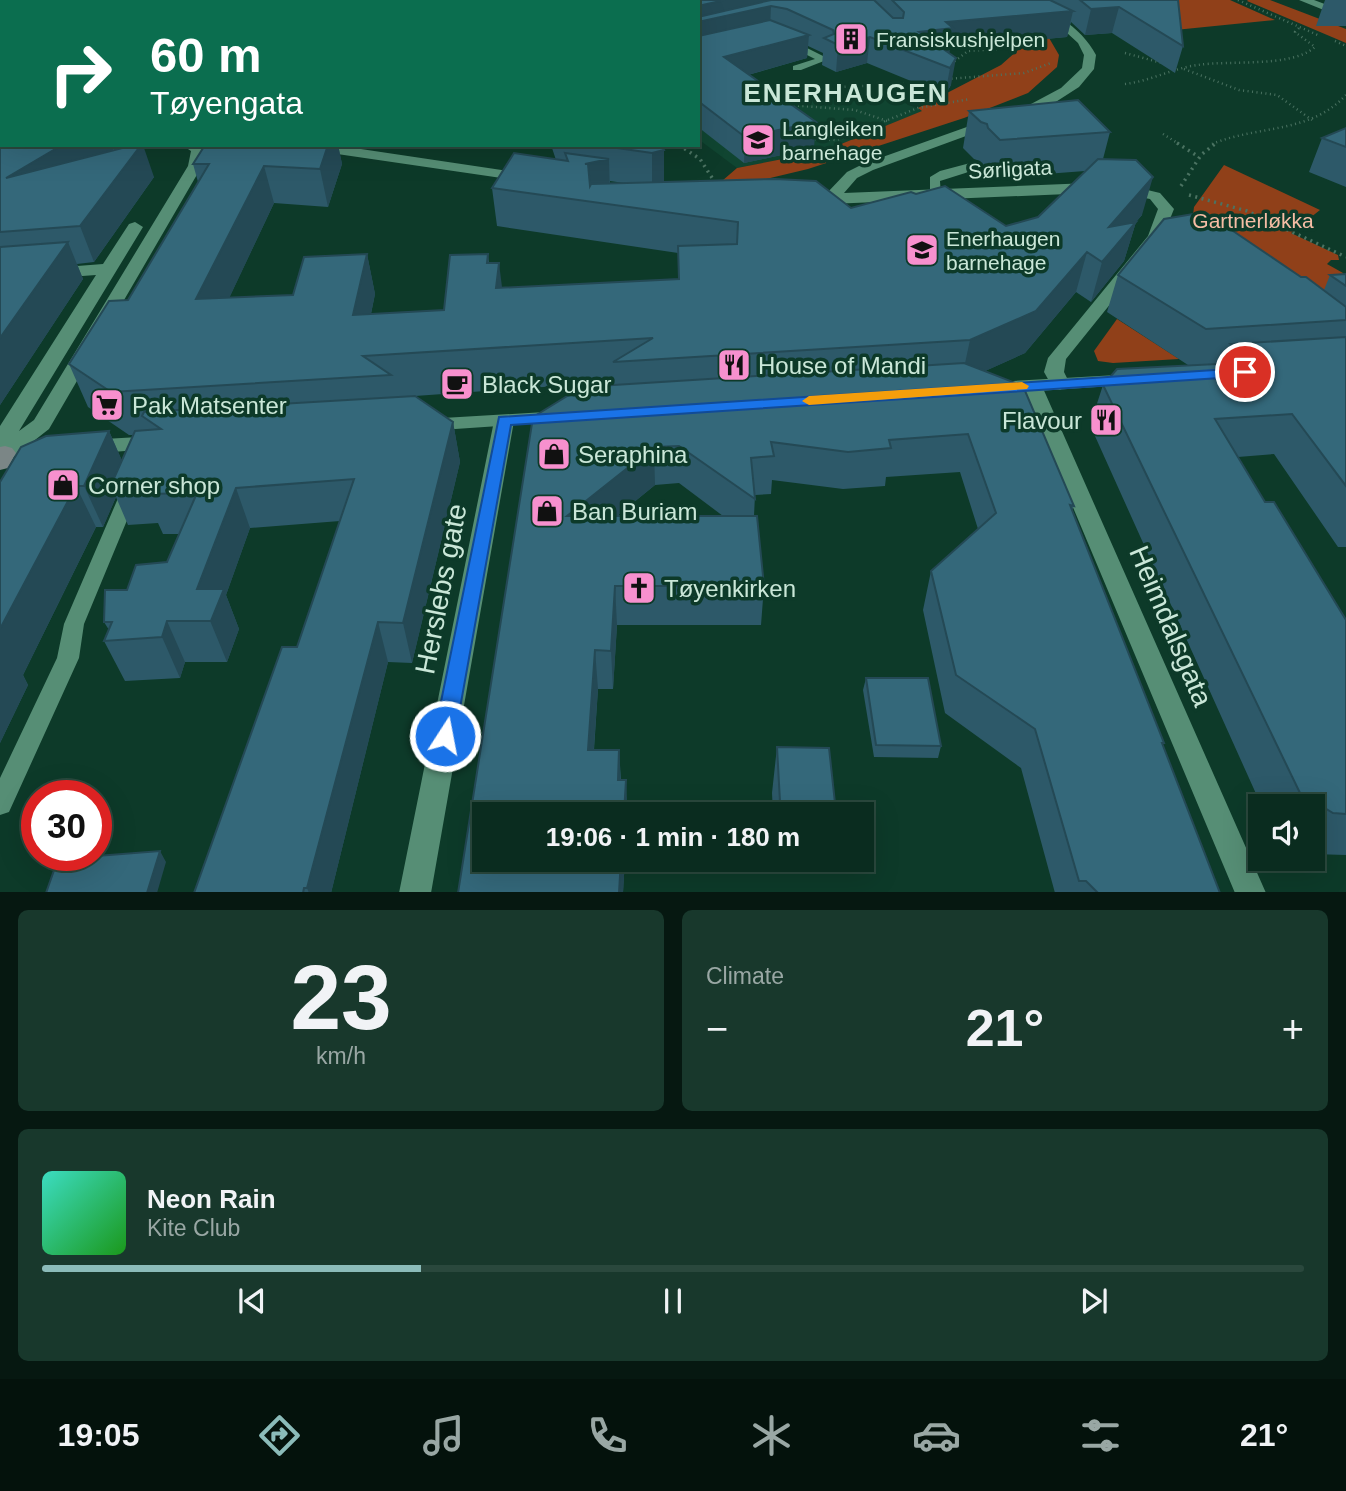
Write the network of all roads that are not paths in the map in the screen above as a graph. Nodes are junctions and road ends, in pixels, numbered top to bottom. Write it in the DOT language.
graph roads {
  1 [pos="1006,0"];
  2 [pos="1304,0"];
  3 [pos="1346,16"];
  4 [pos="775,37"];
  5 [pos="797,68"];
  6 [pos="123,147"];
  7 [pos="194,147"];
  8 [pos="317,147"];
  9 [pos="68,153"];
  10 [pos="974,166"];
  11 [pos="541,180"];
  12 [pos="935,196"];
  13 [pos="830,198"];
  14 [pos="803,199"];
  15 [pos="135,227"];
  16 [pos="107,269"];
  17 [pos="0,277"];
  18 [pos="1159,378"];
  19 [pos="1060,384"];
  20 [pos="1032,386"];
  21 [pos="971,390"];
  22 [pos="586,415"];
  23 [pos="504,421"];
  24 [pos="401,427"];
  25 [pos="180,441"];
  26 [pos="151,443"];
  27 [pos="69,448"];
  28 [pos="44,450"];
  29 [pos="2,456"];
  30 [pos="0,804"];
  31 [pos="415,892"];
  32 [pos="1251,892"];
  1 -- 13 [label="street"];
  2 -- 3 [label="street"];
  4 -- 5 [label="lane"];
  6 -- 9 [label="street"];
  7 -- 29 [label="street"];
  8 -- 11 [label="street"];
  10 -- 12 [label="lane"];
  12 -- 13 [label="street, Sørligata"];
  12 -- 19 [label="street, Sørligata"];
  13 -- 14 [label="street, Sørligata"];
  15 -- 16 [label="street"];
  16 -- 17 [label="street"];
  16 -- 29 [label="street"];
  18 -- 19 [label="street"];
  19 -- 20 [label="street"];
  20 -- 21 [label="street"];
  20 -- 32 [label="street, Heimdalsgata"];
  22 -- 23 [label="street"];
  23 -- 24 [label="street"];
  23 -- 31 [label="street, Herslebs gate"];
  25 -- 26 [label="street"];
  26 -- 27 [label="street"];
  26 -- 30 [label="lane"];
  28 -- 29 [label="street"];
}
